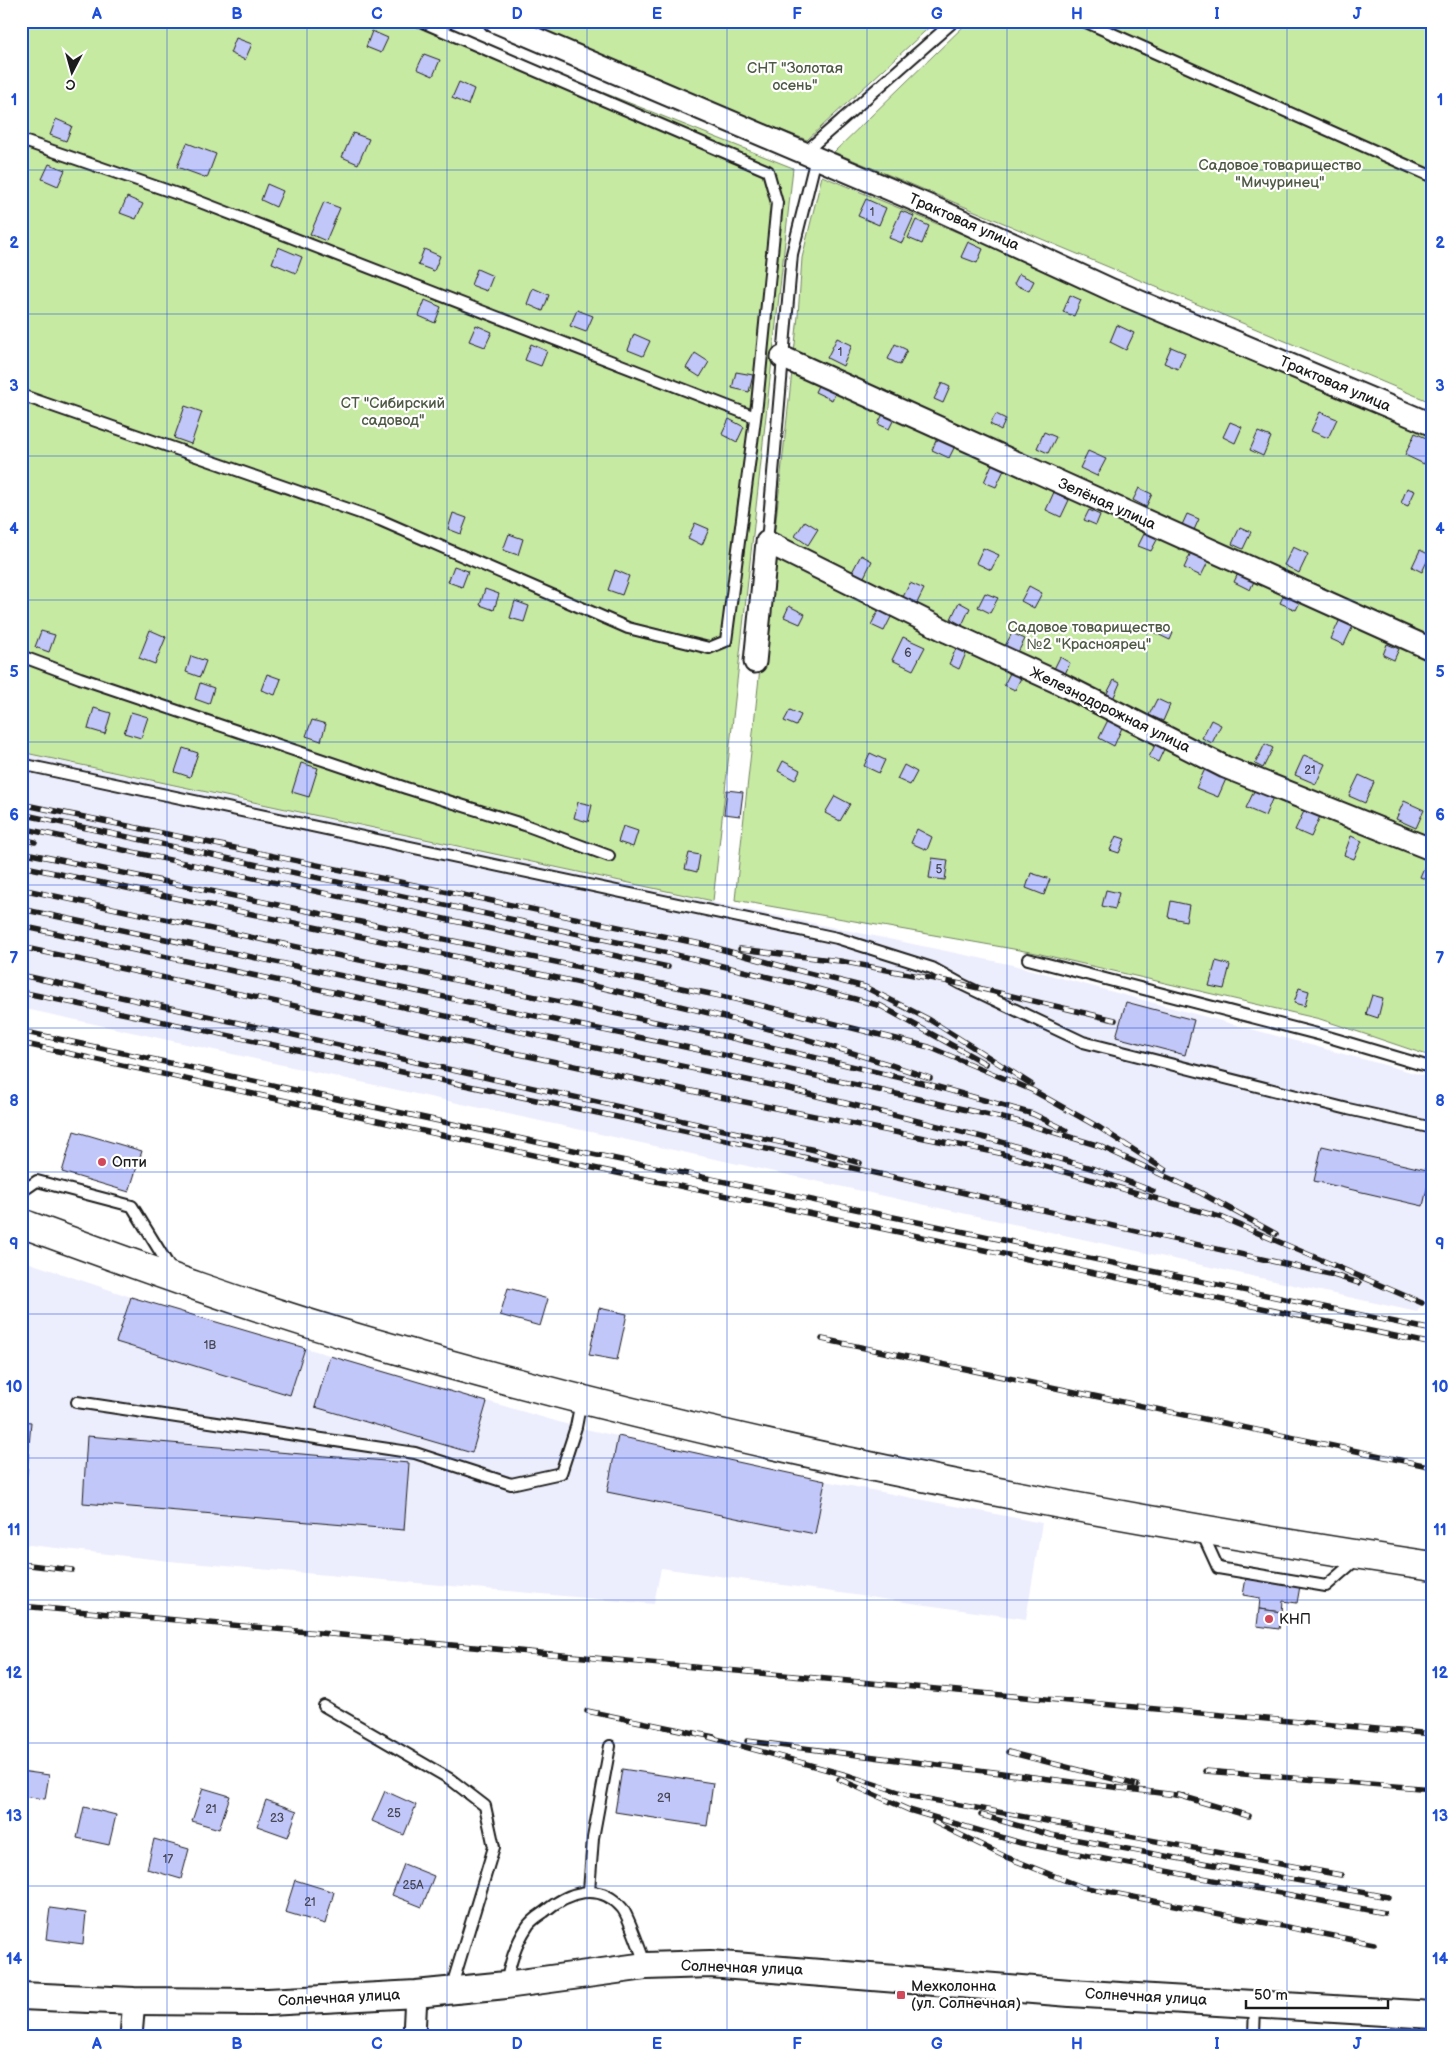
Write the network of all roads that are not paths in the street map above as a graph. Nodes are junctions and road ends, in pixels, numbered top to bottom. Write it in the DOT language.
graph roads {
  1 [pos="420,21"];
  2 [pos="494,21"];
  3 [pos="954,21"];
  4 [pos="1084,21"];
  5 [pos="21,140"];
  6 [pos="810,155"];
  7 [pos="1433,177"];
  8 [pos="782,357"];
  9 [pos="21,395"];
  10 [pos="755,417"];
  11 [pos="1433,424"];
  12 [pos="767,542"];
  13 [pos="1433,650"];
  14 [pos="21,656"];
  15 [pos="755,662"];
  16 [pos="21,764"];
  17 [pos="1433,850"];
  18 [pos="609,856"];
  19 [pos="1028,959"];
  20 [pos="1433,1068"];
  21 [pos="1433,1128"];
  22 [pos="21,1192"];
  23 [pos="21,1223"];
  24 [pos="177,1280"];
  25 [pos="582,1400"];
  26 [pos="77,1402"];
  27 [pos="1200,1530"];
  28 [pos="1361,1556"];
  29 [pos="1433,1566"];
  30 [pos="324,1706"];
  31 [pos="610,1746"];
  32 [pos="589,1891"];
  33 [pos="646,1966"];
  34 [pos="506,1985"];
  35 [pos="451,1990"];
  36 [pos="416,1994"];
  37 [pos="21,1996"];
  38 [pos="134,2001"];
  39 [pos="1255,2003"];
  40 [pos="1433,2015"];
  41 [pos="131,2036"];
  42 [pos="414,2036"];
  43 [pos="1254,2036"];
  1 -- 10 [label="lane"];
  2 -- 6 [label="street, Трактовая улица"];
  3 -- 6 [label="lane"];
  4 -- 7 [label="lane"];
  5 -- 10 [label="lane"];
  6 -- 8 [label="lane"];
  6 -- 11 [label="street, Трактовая улица"];
  8 -- 12 [label="lane"];
  8 -- 13 [label="street, Зелёная улица"];
  9 -- 10 [label="lane"];
  12 -- 15 [label="street"];
  12 -- 17 [label="street, Железнодорожная улица"];
  14 -- 18 [label="lane"];
  16 -- 21 [label="lane"];
  19 -- 20 [label="lane"];
  22 -- 24 [label="lane"];
  23 -- 24 [label="highway"];
  24 -- 25 [label="highway"];
  25 -- 26 [label="lane"];
  25 -- 27 [label="highway"];
  27 -- 28 [label="highway"];
  27 -- 28 [label="lane"];
  28 -- 29 [label="highway"];
  30 -- 35 [label="lane"];
  31 -- 32 [label="lane"];
  32 -- 33 [label="lane"];
  32 -- 34 [label="lane"];
  33 -- 34 [label="street, Солнечная улица"];
  33 -- 39 [label="street, Солнечная улица"];
  34 -- 35 [label="street, Солнечная улица"];
  35 -- 36 [label="street, Солнечная улица"];
  36 -- 38 [label="street, Солнечная улица"];
  36 -- 42 [label="street"];
  37 -- 38 [label="street, Солнечная улица"];
  38 -- 41 [label="street"];
  39 -- 40 [label="street, Солнечная улица"];
  39 -- 43 [label="lane"];
}
